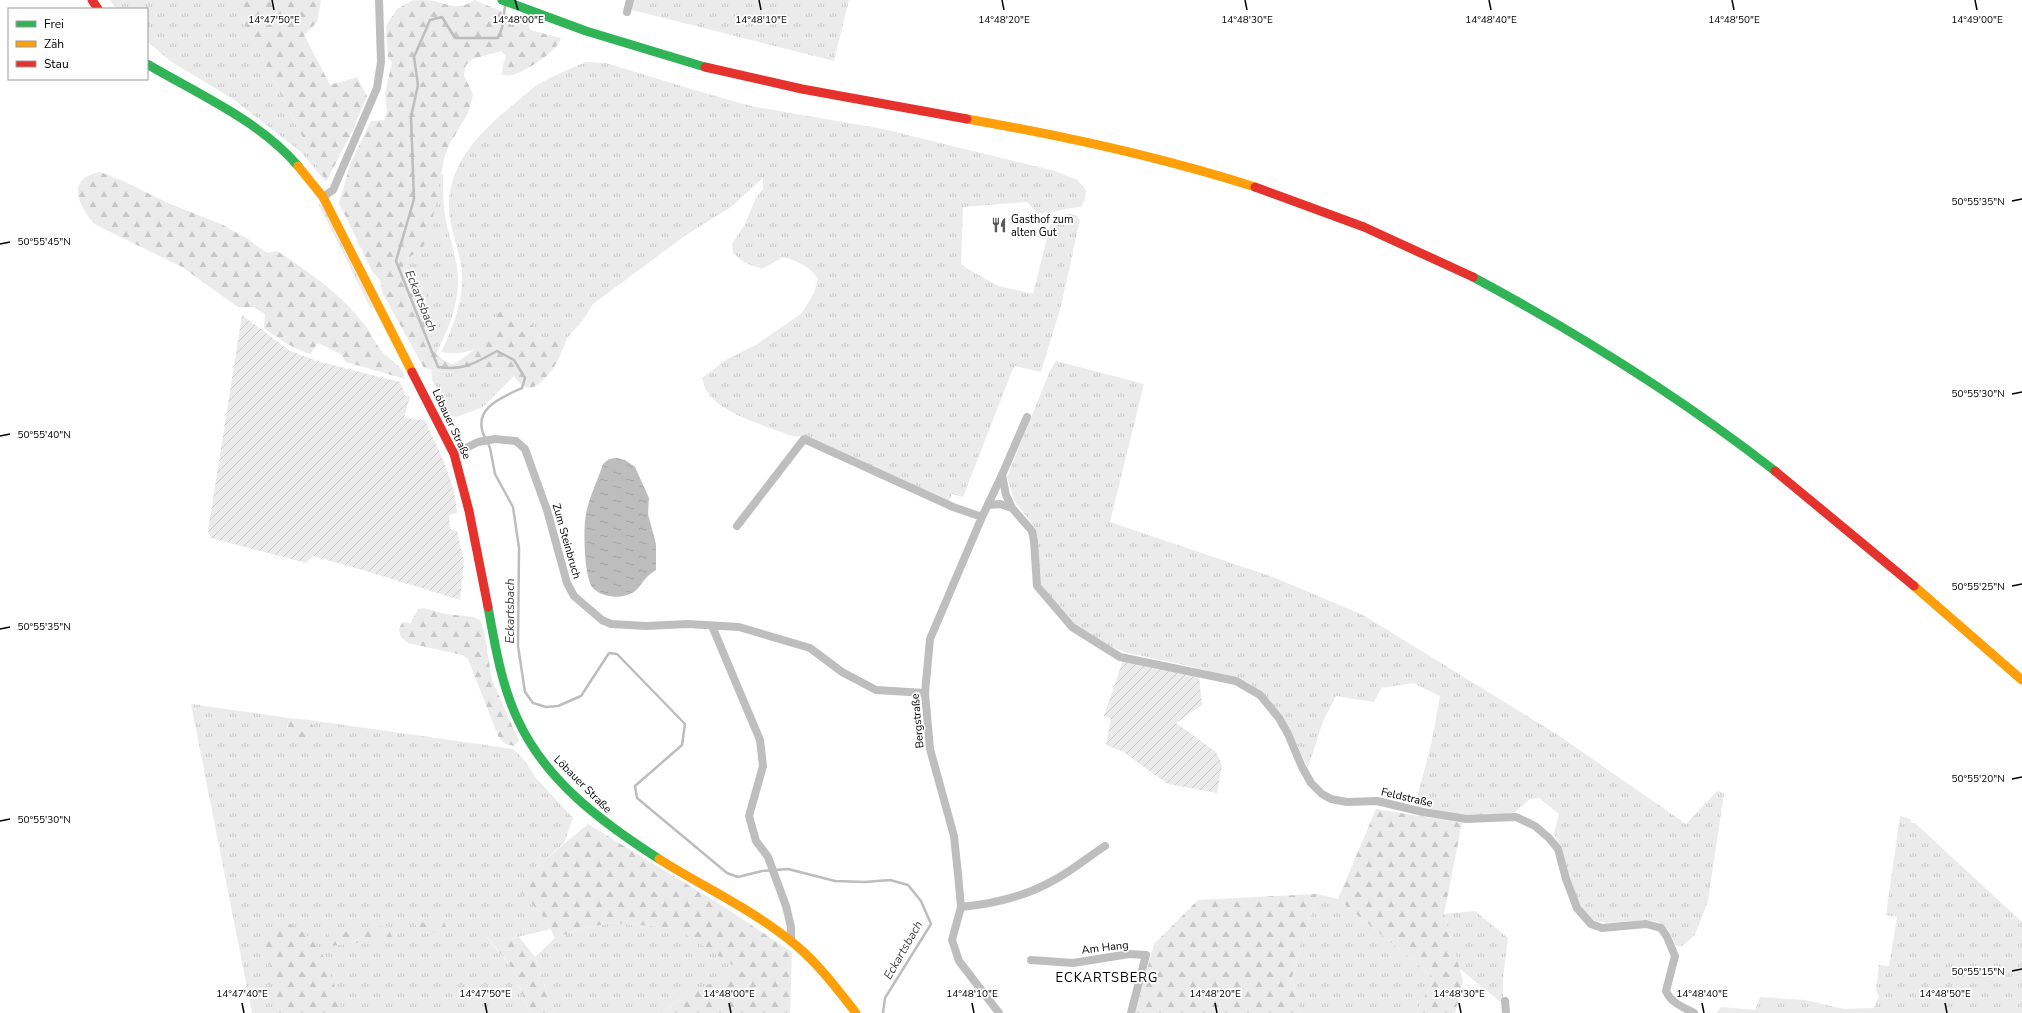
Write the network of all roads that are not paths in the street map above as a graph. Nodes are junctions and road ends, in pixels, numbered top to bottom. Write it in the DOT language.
graph roads {
  1 [pos="379,0"];
  2 [pos="502,0"];
  3 [pos="630,0"];
  4 [pos="627,12"];
  5 [pos="148,65"];
  6 [pos="325,200"];
  7 [pos="1027,417"];
  8 [pos="454,454"];
  9 [pos="1002,475"];
  10 [pos="988,505"];
  11 [pos="1012,508"];
  12 [pos="982,517"];
  13 [pos="737,526"];
  14 [pos="712,626"];
  15 [pos="2022,680"];
  16 [pos="925,693"];
  17 [pos="1105,846"];
  18 [pos="961,907"];
  19 [pos="791,940"];
  20 [pos="1031,960"];
  21 [pos="1505,1001"];
  22 [pos="856,1013"];
  23 [pos="999,1013"];
  24 [pos="1131,1013"];
  25 [pos="1506,1013"];
  26 [pos="1694,1013"];
  1 -- 6 [label="street"];
  2 -- 15 [label="main road"];
  3 -- 4 [label="street"];
  5 -- 6 [label="main road, Löbauer Straße"];
  6 -- 8 [label="main road, Löbauer Straße"];
  7 -- 9 [label="street, Bergstraße"];
  8 -- 14 [label="street, Zum Steinbruch"];
  8 -- 19 [label="main road, Löbauer Straße"];
  9 -- 10 [label="street, Bergstraße"];
  9 -- 11 [label="street, Feldstraße"];
  10 -- 11 [label="street"];
  10 -- 12 [label="street, Bergstraße"];
  11 -- 26 [label="street, Feldstraße"];
  12 -- 13 [label="street"];
  12 -- 16 [label="street, Bergstraße"];
  14 -- 16 [label="street, Zum Steinbruch"];
  14 -- 19 [label="street"];
  16 -- 18 [label="street, Bergstraße"];
  17 -- 18 [label="street"];
  18 -- 23 [label="street, Bergstraße"];
  19 -- 22 [label="main road, Löbauer Straße"];
  20 -- 24 [label="street, Am Hang"];
  21 -- 25 [label="street"];
}
